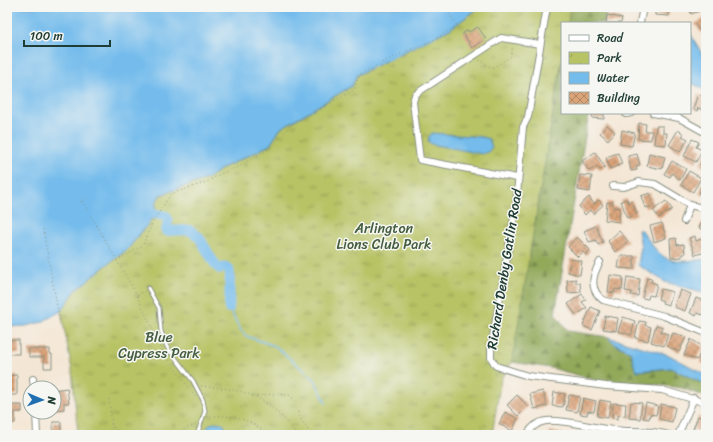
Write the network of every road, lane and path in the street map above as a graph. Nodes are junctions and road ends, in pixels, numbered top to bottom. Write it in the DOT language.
graph roads {
  1 [pos="445,7"];
  2 [pos="547,7"];
  3 [pos="643,7"];
  4 [pos="640,22"];
  5 [pos="540,44"];
  6 [pos="658,114"];
  7 [pos="706,133"];
  8 [pos="518,178"];
  9 [pos="613,186"];
  10 [pos="88,198"];
  11 [pos="82,201"];
  12 [pos="77,204"];
  13 [pos="690,206"];
  14 [pos="706,209"];
  15 [pos="684,221"];
  16 [pos="43,229"];
  17 [pos="117,261"];
  18 [pos="600,262"];
  19 [pos="148,288"];
  20 [pos="136,295"];
  21 [pos="60,322"];
  22 [pos="706,333"];
  23 [pos="195,386"];
  24 [pos="189,387"];
  25 [pos="257,396"];
  26 [pos="694,398"];
  27 [pos="109,399"];
  28 [pos="199,402"];
  29 [pos="706,403"];
  30 [pos="36,420"];
  31 [pos="201,421"];
  32 [pos="111,423"];
  33 [pos="37,435"];
  34 [pos="113,435"];
  35 [pos="120,435"];
  36 [pos="173,435"];
  37 [pos="197,435"];
  38 [pos="268,435"];
  39 [pos="298,435"];
  40 [pos="311,435"];
  41 [pos="527,435"];
  42 [pos="669,435"];
  43 [pos="678,435"];
  1 -- 17 [label="path"];
  2 -- 5 [label="street, Richard Denby Gatlin Road"];
  3 -- 4 [label="street"];
  5 -- 8 [label="street, Richard Denby Gatlin Road"];
  5 -- 8 [label="street"];
  6 -- 7 [label="street"];
  8 -- 26 [label="street, Richard Denby Gatlin Road"];
  9 -- 13 [label="street"];
  10 -- 11 [label="path"];
  11 -- 12 [label="path"];
  11 -- 17 [label="path"];
  13 -- 14 [label="street"];
  13 -- 15 [label="street"];
  16 -- 21 [label="path"];
  17 -- 20 [label="path"];
  18 -- 22 [label="street"];
  19 -- 20 [label="path"];
  19 -- 23 [label="lane"];
  20 -- 24 [label="path"];
  23 -- 24 [label="path"];
  23 -- 25 [label="path"];
  23 -- 31 [label="lane"];
  24 -- 28 [label="path"];
  25 -- 39 [label="path"];
  25 -- 40 [label="path"];
  26 -- 29 [label="street, Richard Denby Gatlin Road"];
  26 -- 43 [label="street"];
  27 -- 32 [label="path"];
  30 -- 33 [label="street"];
  31 -- 36 [label="path"];
  31 -- 37 [label="lane"];
  31 -- 38 [label="path"];
  32 -- 34 [label="path"];
  32 -- 35 [label="path"];
  41 -- 42 [label="street"];
}
